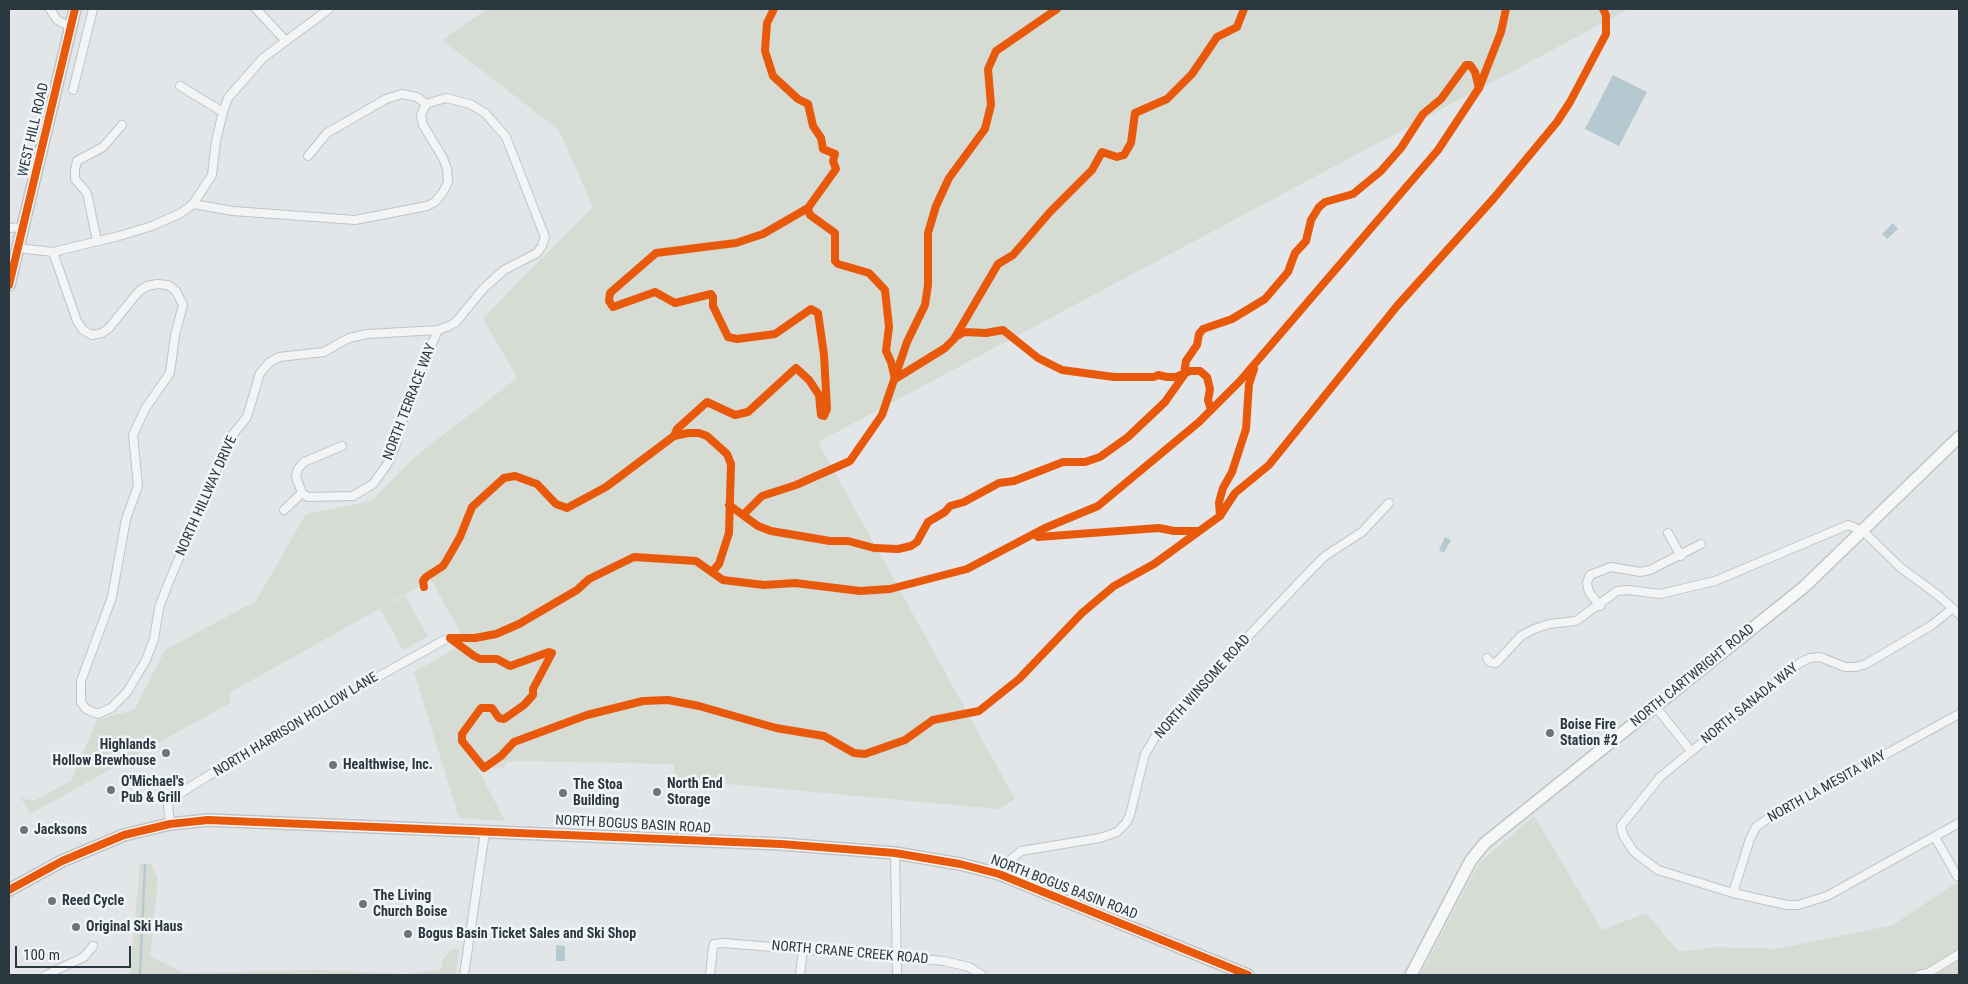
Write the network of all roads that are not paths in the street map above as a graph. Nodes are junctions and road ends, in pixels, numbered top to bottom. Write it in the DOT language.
graph roads {
  1 [pos="50,9"];
  2 [pos="76,9"];
  3 [pos="93,9"];
  4 [pos="256,9"];
  5 [pos="329,9"];
  6 [pos="71,27"];
  7 [pos="286,41"];
  8 [pos="180,86"];
  9 [pos="74,90"];
  10 [pos="426,104"];
  11 [pos="223,112"];
  12 [pos="122,125"];
  13 [pos="308,156"];
  14 [pos="193,204"];
  15 [pos="23,227"];
  16 [pos="9,228"];
  17 [pos="96,241"];
  18 [pos="18,248"];
  19 [pos="53,252"];
  20 [pos="9,285"];
  21 [pos="438,330"];
  22 [pos="1959,437"];
  23 [pos="342,446"];
  24 [pos="302,493"];
  25 [pos="1388,503"];
  26 [pos="284,510"];
  27 [pos="1863,531"];
  28 [pos="1668,533"];
  29 [pos="1700,544"];
  30 [pos="1680,556"];
  31 [pos="1600,606"];
  32 [pos="1953,608"];
  33 [pos="1959,614"];
  34 [pos="444,640"];
  35 [pos="1487,658"];
  36 [pos="1655,706"];
  37 [pos="1959,714"];
  38 [pos="1691,751"];
  39 [pos="1959,823"];
  40 [pos="170,824"];
  41 [pos="486,832"];
  42 [pos="1935,837"];
  43 [pos="895,853"];
  44 [pos="999,874"];
  45 [pos="1957,876"];
  46 [pos="9,890"];
  47 [pos="1733,893"];
  48 [pos="93,946"];
  49 [pos="803,949"];
  50 [pos="1959,954"];
  51 [pos="896,956"];
  52 [pos="46,975"];
  53 [pos="464,975"];
  54 [pos="710,975"];
  55 [pos="800,975"];
  56 [pos="897,975"];
  57 [pos="982,975"];
  58 [pos="1248,975"];
  59 [pos="1411,975"];
  60 [pos="1919,975"];
  1 -- 6 [label="street"];
  2 -- 6 [label="street, WEST HILL ROAD"];
  3 -- 9 [label="street"];
  4 -- 7 [label="street"];
  5 -- 7 [label="street"];
  6 -- 15 [label="street, WEST HILL ROAD"];
  7 -- 11 [label="street"];
  8 -- 11 [label="street"];
  10 -- 13 [label="street"];
  10 -- 14 [label="street"];
  10 -- 21 [label="street, NORTH HILLWAY DRIVE"];
  11 -- 14 [label="street"];
  12 -- 17 [label="street"];
  14 -- 17 [label="street"];
  15 -- 16 [label="street"];
  15 -- 18 [label="street, WEST HILL ROAD"];
  17 -- 19 [label="street"];
  18 -- 19 [label="street"];
  18 -- 20 [label="street, WEST HILL ROAD"];
  19 -- 21 [label="street, NORTH HILLWAY DRIVE"];
  21 -- 24 [label="street, NORTH TERRACE WAY"];
  22 -- 27 [label="street, NORTH CARTWRIGHT ROAD"];
  23 -- 24 [label="street"];
  24 -- 26 [label="street"];
  25 -- 44 [label="street, NORTH WINSOME ROAD"];
  27 -- 31 [label="street"];
  27 -- 32 [label="street"];
  27 -- 36 [label="street, NORTH CARTWRIGHT ROAD"];
  28 -- 30 [label="street"];
  29 -- 30 [label="street"];
  30 -- 31 [label="street"];
  31 -- 35 [label="street"];
  32 -- 33 [label="street"];
  32 -- 38 [label="street, NORTH SANADA WAY"];
  34 -- 40 [label="street, NORTH HARRISON HOLLOW LANE"];
  36 -- 38 [label="street"];
  36 -- 59 [label="street, NORTH CARTWRIGHT ROAD"];
  37 -- 47 [label="street, NORTH LA MESITA WAY"];
  38 -- 47 [label="street, NORTH SANADA WAY"];
  39 -- 42 [label="street"];
  40 -- 41 [label="street, NORTH BOGUS BASIN ROAD"];
  40 -- 46 [label="street, NORTH BOGUS BASIN ROAD"];
  41 -- 43 [label="street, NORTH BOGUS BASIN ROAD"];
  41 -- 53 [label="street"];
  42 -- 45 [label="street"];
  42 -- 47 [label="street"];
  43 -- 44 [label="street, NORTH BOGUS BASIN ROAD"];
  43 -- 51 [label="street"];
  44 -- 58 [label="street, NORTH BOGUS BASIN ROAD"];
  48 -- 52 [label="street"];
  49 -- 51 [label="street, NORTH CRANE CREEK ROAD"];
  49 -- 54 [label="street, NORTH CRANE CREEK ROAD"];
  49 -- 55 [label="street"];
  50 -- 60 [label="street"];
  51 -- 56 [label="street"];
  51 -- 57 [label="street, NORTH CRANE CREEK ROAD"];
}
